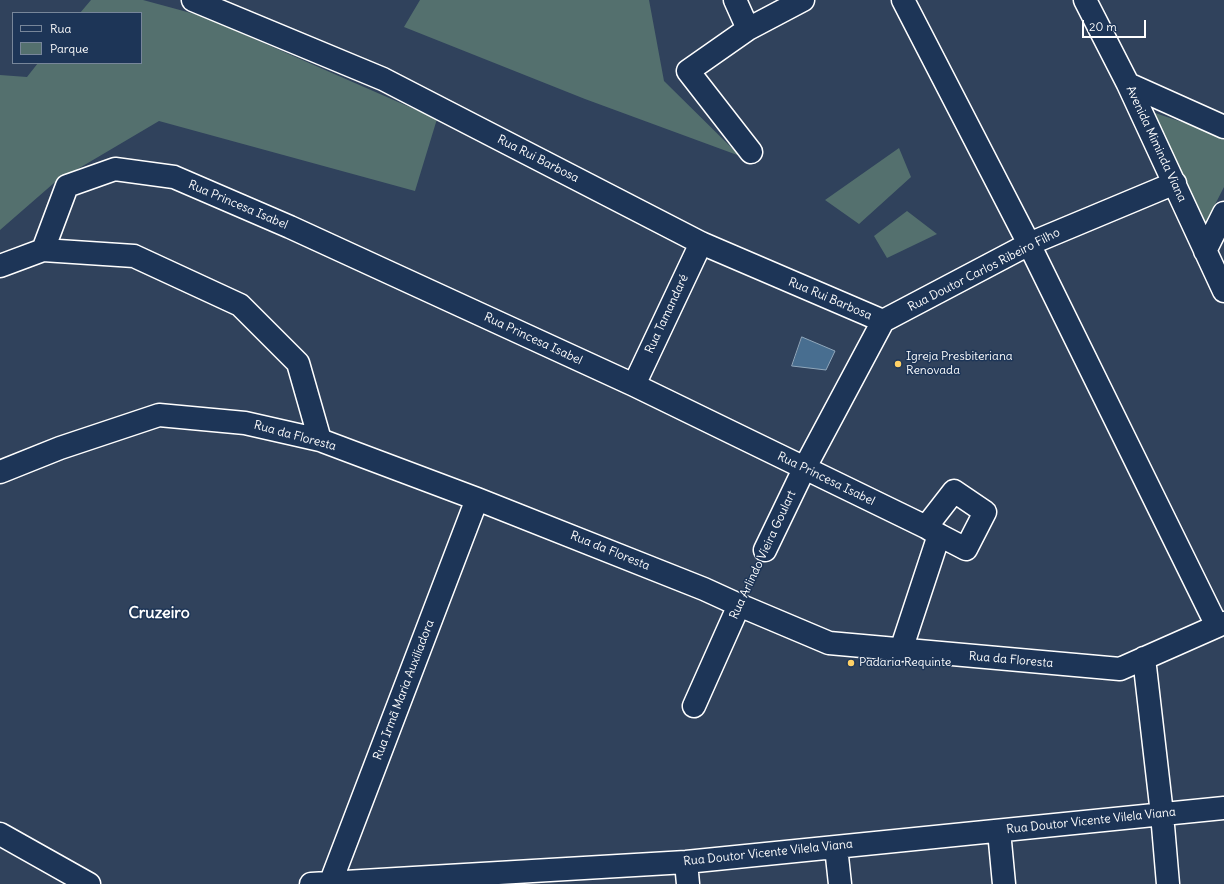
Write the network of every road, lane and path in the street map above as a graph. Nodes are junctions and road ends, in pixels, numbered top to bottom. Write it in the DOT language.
graph roads {
  1 [pos="193,0"];
  2 [pos="735,0"];
  3 [pos="802,0"];
  4 [pos="903,0"];
  5 [pos="1085,0"];
  6 [pos="748,29"];
  7 [pos="1128,84"];
  8 [pos="1224,127"];
  9 [pos="751,152"];
  10 [pos="1175,183"];
  11 [pos="1224,213"];
  12 [pos="701,243"];
  13 [pos="1029,244"];
  14 [pos="43,250"];
  15 [pos="1205,251"];
  16 [pos="0,266"];
  17 [pos="1224,291"];
  18 [pos="882,321"];
  19 [pos="634,385"];
  20 [pos="320,440"];
  21 [pos="804,469"];
  22 [pos="0,472"];
  23 [pos="478,499"];
  24 [pos="766,550"];
  25 [pos="739,605"];
  26 [pos="1221,624"];
  27 [pos="901,650"];
  28 [pos="1144,658"];
  29 [pos="694,706"];
  30 [pos="1224,808"];
  31 [pos="1162,814"];
  32 [pos="999,831"];
  33 [pos="0,834"];
  34 [pos="836,847"];
  35 [pos="686,862"];
  36 [pos="324,883"];
  37 [pos="88,884"];
  38 [pos="688,884"];
  39 [pos="840,884"];
  40 [pos="1004,884"];
  41 [pos="1168,884"];
  1 -- 12 [label="street, Rua Rui Barbosa"];
  2 -- 6 [label="street"];
  3 -- 6 [label="street"];
  4 -- 13 [label="street"];
  5 -- 7 [label="street, Avenida Miminda Viana"];
  6 -- 9 [label="street"];
  7 -- 8 [label="street"];
  7 -- 10 [label="street, Avenida Miminda Viana"];
  10 -- 13 [label="street, Rua Doutor Carlos Ribeiro Filho"];
  10 -- 15 [label="street, Avenida Miminda Viana"];
  11 -- 15 [label="street"];
  12 -- 18 [label="street, Rua Rui Barbosa"];
  12 -- 19 [label="street, Rua Tamandaré"];
  13 -- 18 [label="street, Rua Doutor Carlos Ribeiro Filho"];
  13 -- 26 [label="street"];
  14 -- 16 [label="street"];
  14 -- 19 [label="street, Rua Princesa Isabel"];
  14 -- 20 [label="street"];
  15 -- 17 [label="street, Avenida Miminda Viana"];
  18 -- 21 [label="street, Rua Arlindo Vieira Goulart"];
  19 -- 21 [label="street, Rua Princesa Isabel"];
  20 -- 22 [label="street, Rua da Floresta"];
  20 -- 23 [label="street, Rua da Floresta"];
  21 -- 24 [label="street, Rua Arlindo Vieira Goulart"];
  21 -- 27 [label="street, Rua Princesa Isabel"];
  23 -- 25 [label="street, Rua da Floresta"];
  23 -- 36 [label="street, Rua Irmã Maria Auxiliadora"];
  24 -- 25 [label="path, Rua Arlindo Vieira Goulart"];
  25 -- 27 [label="street, Rua da Floresta"];
  25 -- 29 [label="street, Rua Arlindo Vieira Goulart"];
  26 -- 28 [label="street, Rua da Floresta"];
  27 -- 28 [label="street, Rua da Floresta"];
  28 -- 31 [label="street"];
  30 -- 31 [label="street, Rua Doutor Vicente Vilela Viana"];
  31 -- 32 [label="street, Rua Doutor Vicente Vilela Viana"];
  31 -- 41 [label="street"];
  32 -- 34 [label="street, Rua Doutor Vicente Vilela Viana"];
  32 -- 40 [label="street"];
  33 -- 37 [label="street"];
  34 -- 35 [label="street, Rua Doutor Vicente Vilela Viana"];
  34 -- 39 [label="street"];
  35 -- 36 [label="street, Rua Doutor Vicente Vilela Viana"];
  35 -- 38 [label="street"];
}
